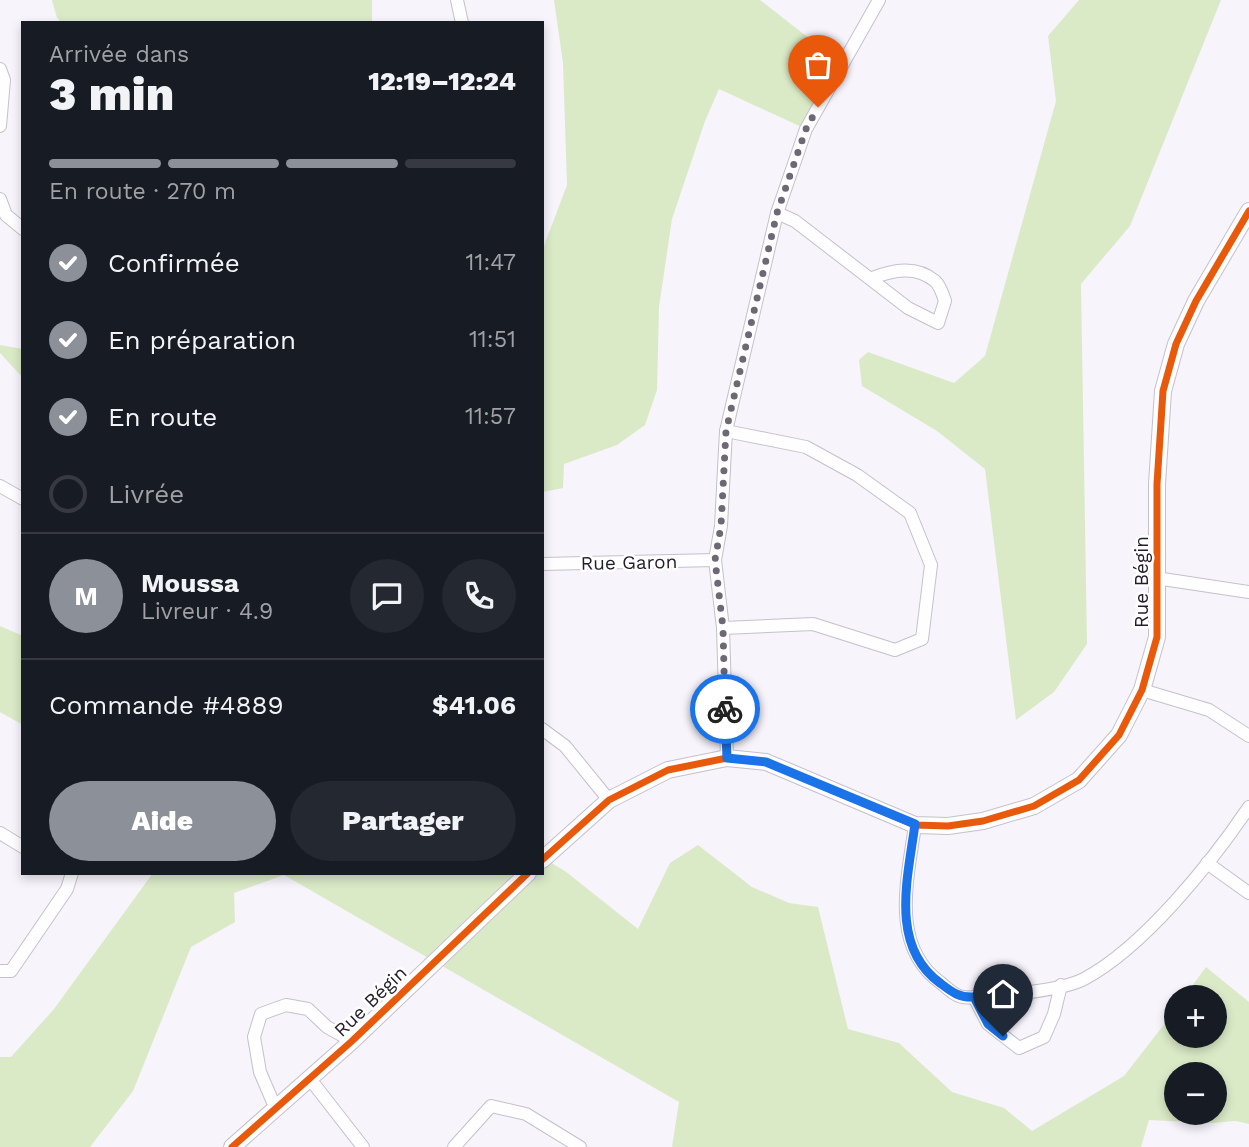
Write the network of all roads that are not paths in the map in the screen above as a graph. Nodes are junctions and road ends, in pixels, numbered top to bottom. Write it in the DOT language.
graph roads {
  1 [pos="457,0"];
  2 [pos="880,0"];
  3 [pos="462,21"];
  4 [pos="0,69"];
  5 [pos="0,126"];
  6 [pos="0,199"];
  7 [pos="1249,211"];
  8 [pos="777,213"];
  9 [pos="21,227"];
  10 [pos="872,278"];
  11 [pos="726,431"];
  12 [pos="0,486"];
  13 [pos="21,498"];
  14 [pos="715,560"];
  15 [pos="544,564"];
  16 [pos="1156,578"];
  17 [pos="1249,592"];
  18 [pos="723,628"];
  19 [pos="1142,690"];
  20 [pos="544,730"];
  21 [pos="1249,736"];
  22 [pos="727,758"];
  23 [pos="609,800"];
  24 [pos="1249,807"];
  25 [pos="915,824"];
  26 [pos="0,833"];
  27 [pos="21,846"];
  28 [pos="544,858"];
  29 [pos="1207,863"];
  30 [pos="69,875"];
  31 [pos="526,875"];
  32 [pos="1249,893"];
  33 [pos="0,971"];
  34 [pos="1061,985"];
  35 [pos="974,997"];
  36 [pos="352,1041"];
  37 [pos="310,1079"];
  38 [pos="275,1107"];
  39 [pos="232,1147"];
  40 [pos="363,1147"];
  41 [pos="454,1147"];
  42 [pos="580,1147"];
  1 -- 3 [label="street"];
  2 -- 8 [label="street"];
  4 -- 5 [label="street"];
  6 -- 9 [label="street"];
  7 -- 16 [label="street, Rue Bégin"];
  8 -- 10 [label="street"];
  8 -- 11 [label="street"];
  10 -- 10 [label="street"];
  11 -- 14 [label="street"];
  11 -- 18 [label="street"];
  12 -- 13 [label="street"];
  14 -- 15 [label="street, Rue Garon"];
  14 -- 18 [label="street"];
  16 -- 17 [label="street"];
  16 -- 19 [label="street, Rue Bégin"];
  18 -- 22 [label="street"];
  19 -- 21 [label="street"];
  19 -- 25 [label="street, Rue Bégin"];
  20 -- 23 [label="street"];
  22 -- 23 [label="street, Rue Bégin"];
  22 -- 25 [label="street, Rue Bégin"];
  23 -- 28 [label="street, Rue Bégin"];
  24 -- 29 [label="street"];
  25 -- 35 [label="street"];
  26 -- 27 [label="street"];
  29 -- 32 [label="street"];
  29 -- 34 [label="street"];
  30 -- 33 [label="street"];
  31 -- 36 [label="street, Rue Bégin"];
  34 -- 35 [label="street"];
  34 -- 35 [label="street"];
  36 -- 37 [label="street, Rue Bégin"];
  36 -- 38 [label="street"];
  37 -- 38 [label="street, Rue Bégin"];
  37 -- 40 [label="street"];
  38 -- 39 [label="street, Rue Bégin"];
  41 -- 42 [label="street"];
}
